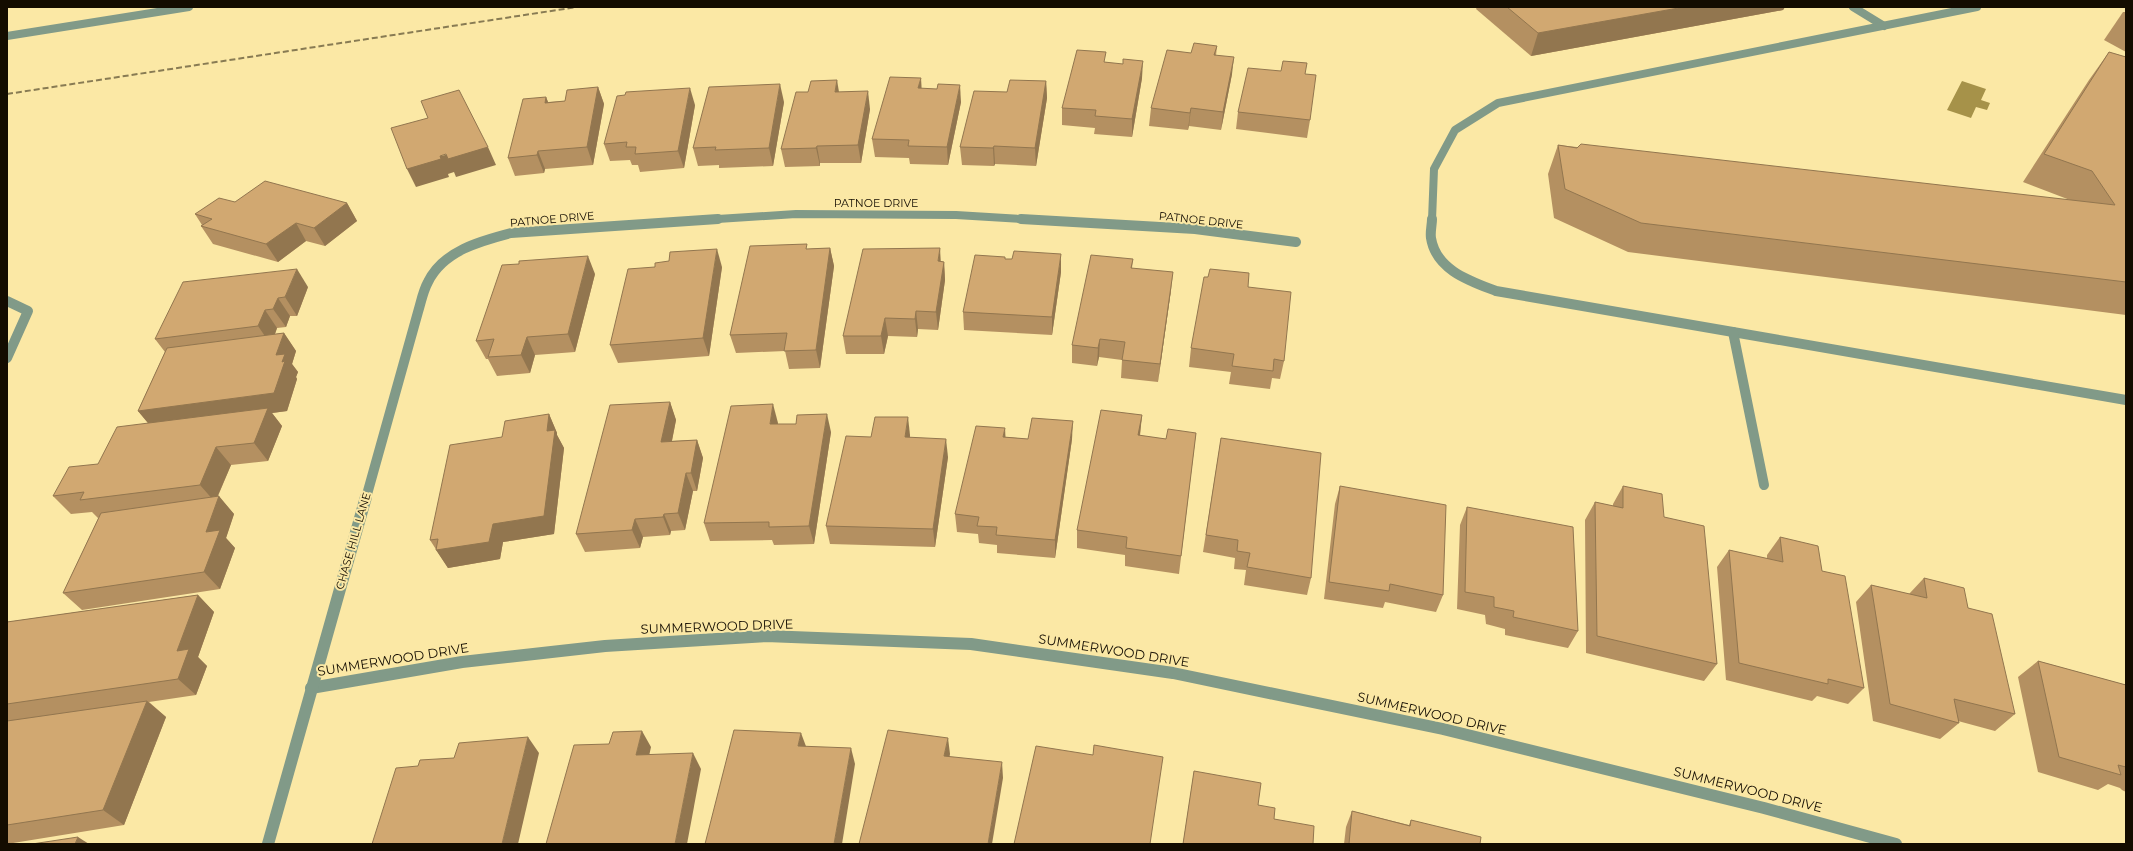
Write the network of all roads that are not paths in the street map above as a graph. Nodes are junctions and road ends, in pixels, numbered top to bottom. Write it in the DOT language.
graph roads {
  1 [pos="189,7"];
  2 [pos="1853,7"];
  3 [pos="1977,7"];
  4 [pos="1953,9"];
  5 [pos="1884,26"];
  6 [pos="7,36"];
  7 [pos="1296,242"];
  8 [pos="459,251"];
  9 [pos="7,301"];
  10 [pos="1733,332"];
  11 [pos="7,358"];
  12 [pos="2126,400"];
  13 [pos="1764,485"];
  14 [pos="311,688"];
  15 [pos="268,844"];
  16 [pos="1896,844"];
  1 -- 6 [label="street"];
  2 -- 5 [label="street"];
  3 -- 4 [label="street"];
  4 -- 5 [label="street"];
  5 -- 10 [label="street"];
  7 -- 8 [label="street, PATNOE DRIVE"];
  8 -- 14 [label="street, CHASE HILL LANE"];
  9 -- 11 [label="street"];
  10 -- 12 [label="street"];
  10 -- 13 [label="street"];
  14 -- 15 [label="street, CHASE HILL LANE"];
  14 -- 16 [label="street, SUMMERWOOD DRIVE"];
}
